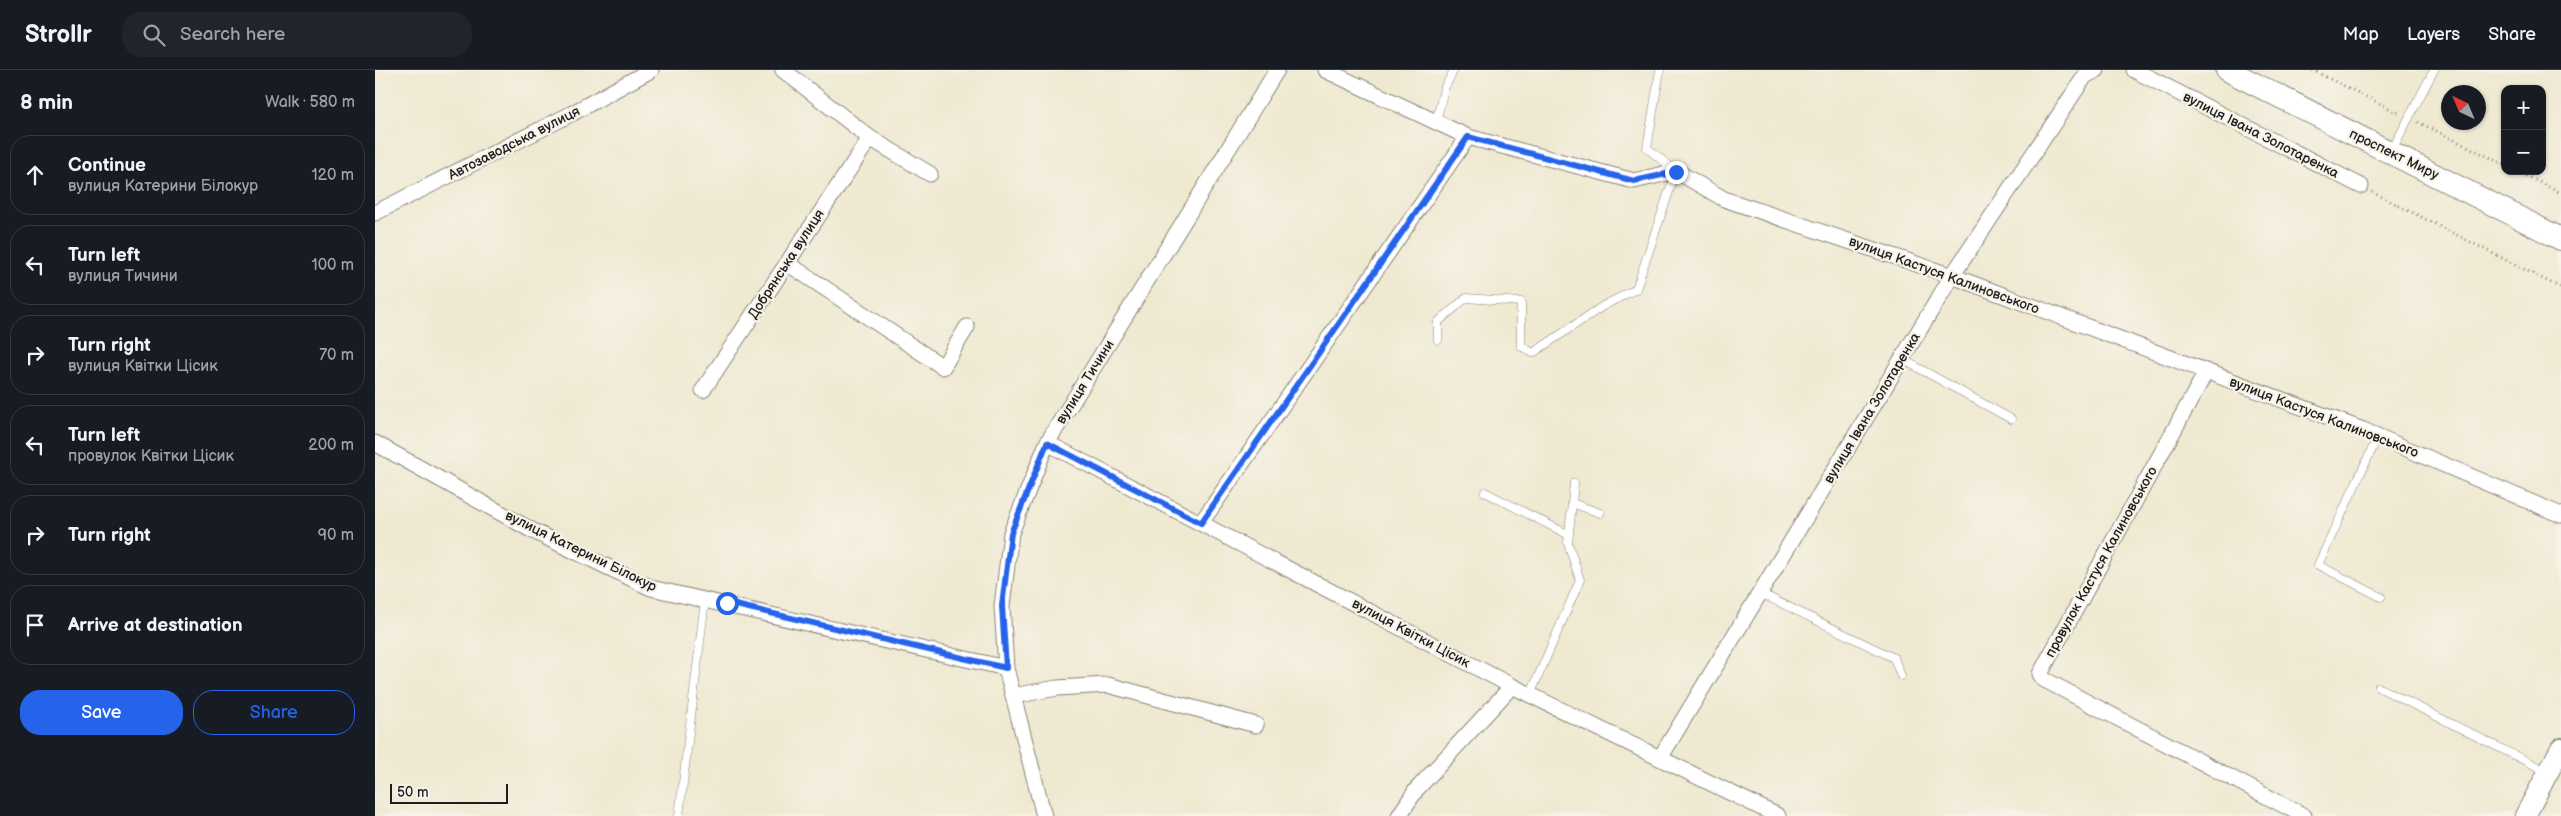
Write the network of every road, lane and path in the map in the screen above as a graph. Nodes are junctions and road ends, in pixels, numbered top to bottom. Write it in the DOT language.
graph roads {
  1 [pos="651,70"];
  2 [pos="783,70"];
  3 [pos="1277,70"];
  4 [pos="1325,70"];
  5 [pos="1454,70"];
  6 [pos="1660,70"];
  7 [pos="2097,70"];
  8 [pos="2134,70"];
  9 [pos="2227,70"];
  10 [pos="2312,70"];
  11 [pos="2434,70"];
  12 [pos="2409,118"];
  13 [pos="1436,122"];
  14 [pos="1468,137"];
  15 [pos="870,138"];
  16 [pos="2391,152"];
  17 [pos="2501,163"];
  18 [pos="1676,172"];
  19 [pos="930,174"];
  20 [pos="2525,175"];
  21 [pos="2361,186"];
  22 [pos="2561,193"];
  23 [pos="375,213"];
  24 [pos="2561,239"];
  25 [pos="787,263"];
  26 [pos="1952,276"];
  27 [pos="2561,288"];
  28 [pos="967,327"];
  29 [pos="1438,340"];
  30 [pos="1902,359"];
  31 [pos="2206,372"];
  32 [pos="703,390"];
  33 [pos="2011,419"];
  34 [pos="2378,436"];
  35 [pos="375,443"];
  36 [pos="1047,443"];
  37 [pos="1574,483"];
  38 [pos="1485,492"];
  39 [pos="1572,503"];
  40 [pos="1600,513"];
  41 [pos="2561,515"];
  42 [pos="1201,523"];
  43 [pos="1569,535"];
  44 [pos="1759,593"];
  45 [pos="2381,597"];
  46 [pos="705,599"];
  47 [pos="1006,668"];
  48 [pos="1901,676"];
  49 [pos="1512,686"];
  50 [pos="2378,687"];
  51 [pos="1530,695"];
  52 [pos="1013,696"];
  53 [pos="1256,725"];
  54 [pos="2561,748"];
  55 [pos="1660,758"];
  56 [pos="2548,772"];
  57 [pos="679,816"];
  58 [pos="1044,816"];
  59 [pos="1399,816"];
  60 [pos="1778,816"];
  61 [pos="2304,816"];
  62 [pos="2525,816"];
  1 -- 23 [label="street, Автозаводська вулиця"];
  2 -- 15 [label="street"];
  3 -- 36 [label="street, вулиця Тичини"];
  4 -- 13 [label="street"];
  5 -- 13 [label="lane"];
  6 -- 18 [label="lane"];
  7 -- 26 [label="street, вулиця Івана Золотаренка"];
  8 -- 21 [label="street, вулиця Івана Золотаренка"];
  9 -- 16 [label="main road, проспект Миру"];
  10 -- 12 [label="path"];
  11 -- 12 [label="lane"];
  12 -- 16 [label="lane"];
  12 -- 17 [label="path"];
  13 -- 14 [label="street"];
  14 -- 18 [label="street"];
  14 -- 42 [label="street"];
  15 -- 19 [label="street"];
  15 -- 25 [label="street, Добрянська вулиця"];
  16 -- 24 [label="main road, проспект Миру"];
  18 -- 26 [label="street, вулиця Кастуся Калиновського"];
  18 -- 29 [label="lane"];
  20 -- 22 [label="path"];
  21 -- 27 [label="path"];
  25 -- 28 [label="street"];
  25 -- 32 [label="street, Добрянська вулиця"];
  26 -- 30 [label="street, вулиця Івана Золотаренка"];
  26 -- 31 [label="street, вулиця Кастуся Калиновського"];
  30 -- 33 [label="lane"];
  30 -- 44 [label="street, вулиця Івана Золотаренка"];
  31 -- 34 [label="street, вулиця Кастуся Калиновського"];
  31 -- 61 [label="street, провулок Кастуся Калиновського"];
  34 -- 41 [label="street, вулиця Кастуся Калиновського"];
  34 -- 45 [label="lane"];
  35 -- 46 [label="street, вулиця Катерини Білокур"];
  36 -- 42 [label="street, вулиця Квітки Цісик"];
  36 -- 47 [label="street, вулиця Тичини"];
  37 -- 39 [label="lane"];
  38 -- 43 [label="lane"];
  39 -- 40 [label="lane"];
  39 -- 43 [label="lane"];
  42 -- 49 [label="street, вулиця Квітки Цісик"];
  43 -- 51 [label="lane"];
  44 -- 48 [label="lane"];
  44 -- 55 [label="street, вулиця Івана Золотаренка"];
  46 -- 47 [label="street, вулиця Катерини Білокур"];
  46 -- 57 [label="lane"];
  47 -- 52 [label="street, вулиця Тичини"];
  49 -- 51 [label="street, вулиця Квітки Цісик"];
  49 -- 59 [label="street"];
  50 -- 56 [label="lane"];
  51 -- 55 [label="street, вулиця Квітки Цісик"];
  52 -- 53 [label="street"];
  52 -- 58 [label="street, вулиця Тичини"];
  54 -- 56 [label="street"];
  55 -- 60 [label="street, вулиця Квітки Цісик"];
  56 -- 62 [label="street"];
}
